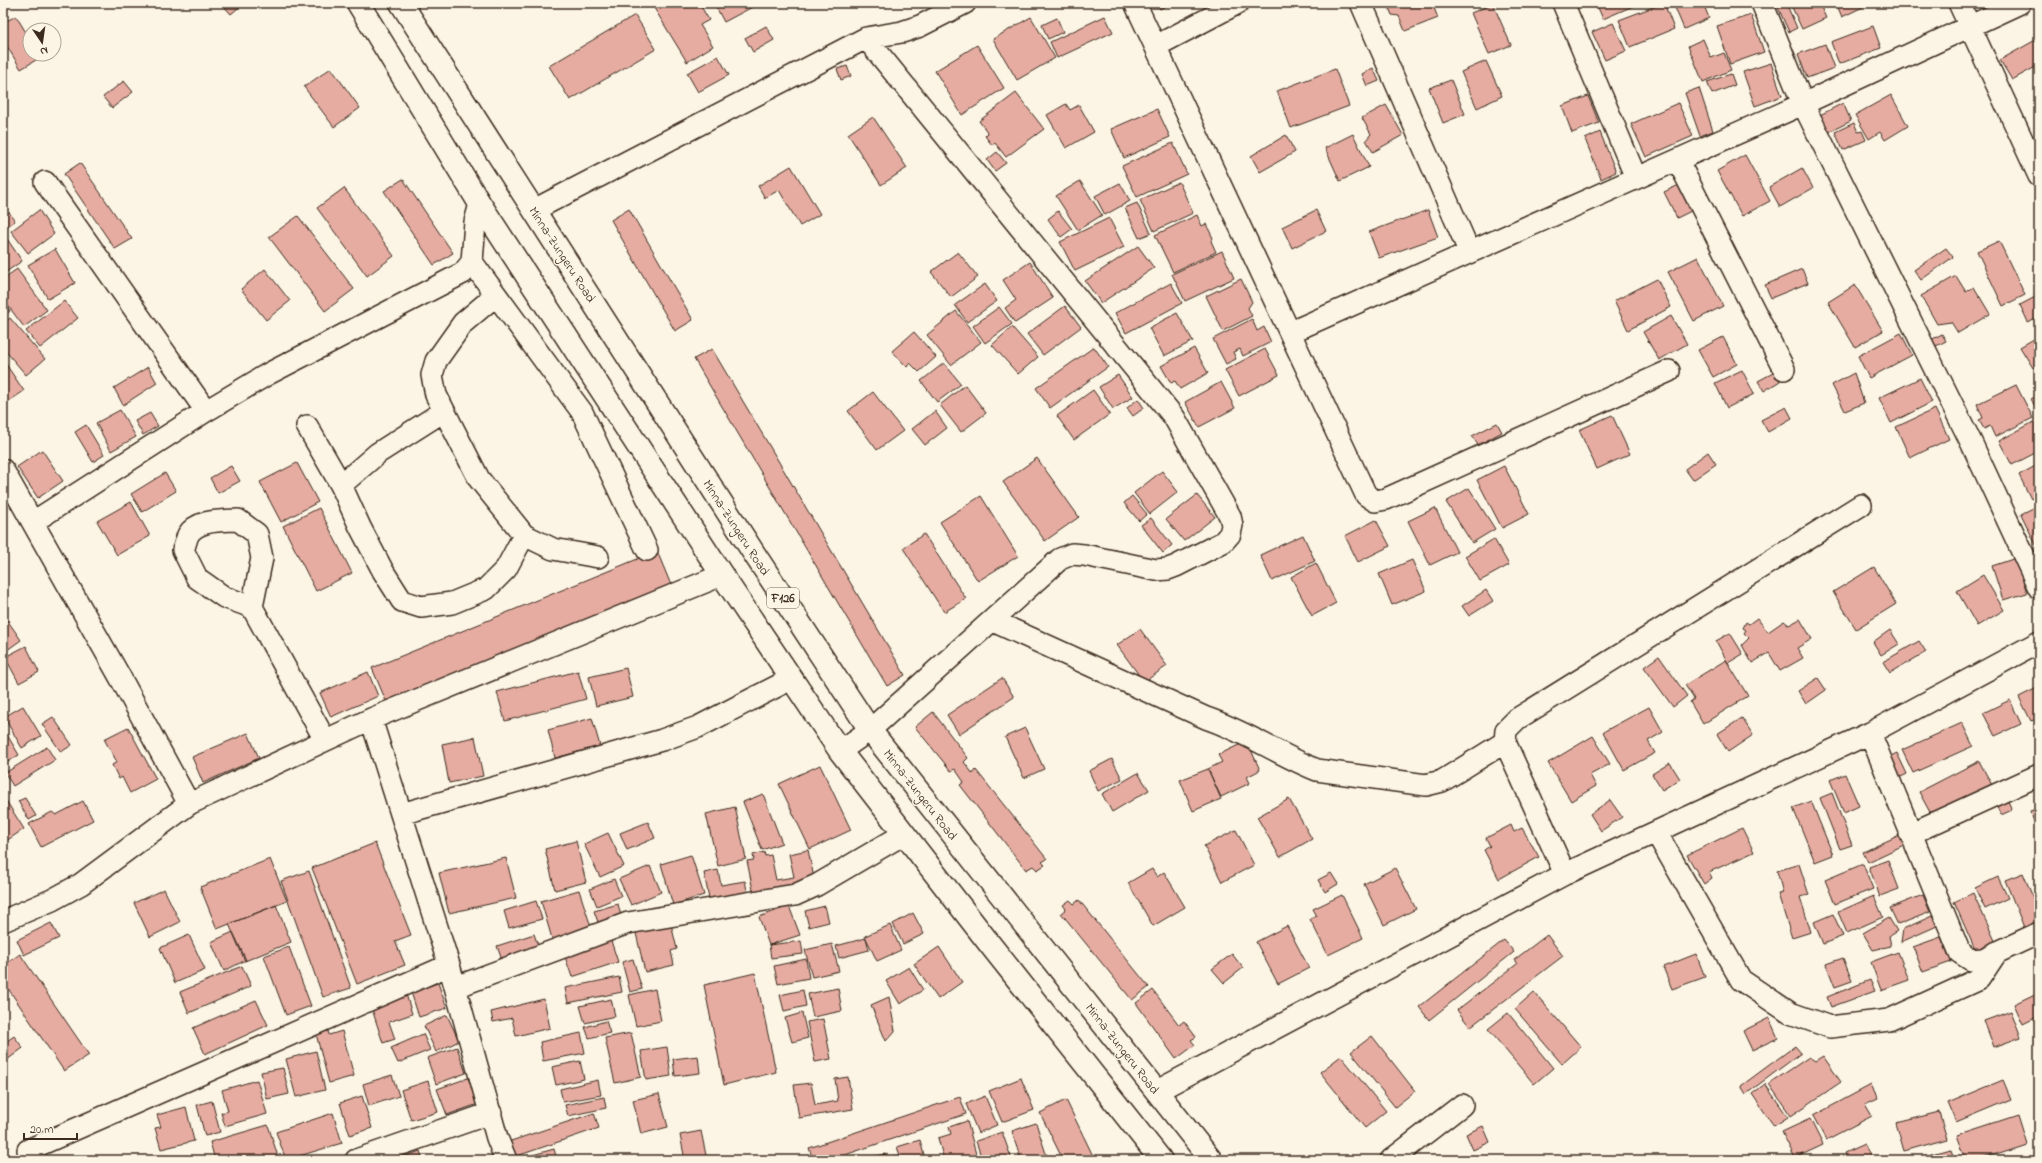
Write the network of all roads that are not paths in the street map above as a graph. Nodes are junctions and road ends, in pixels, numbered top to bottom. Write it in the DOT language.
graph roads {
  1 [pos="358,3"];
  2 [pos="965,3"];
  3 [pos="1135,3"];
  4 [pos="1238,3"];
  5 [pos="1361,3"];
  6 [pos="1564,3"];
  7 [pos="1762,3"];
  8 [pos="1959,3"];
  9 [pos="2020,3"];
  10 [pos="406,4"];
  11 [pos="1969,26"];
  12 [pos="866,38"];
  13 [pos="1156,46"];
  14 [pos="1803,104"];
  15 [pos="1678,161"];
  16 [pos="2039,176"];
  17 [pos="1636,178"];
  18 [pos="45,182"];
  19 [pos="480,204"];
  20 [pos="534,210"];
  21 [pos="1469,251"];
  22 [pos="472,262"];
  23 [pos="496,295"];
  24 [pos="1291,332"];
  25 [pos="1784,369"];
  26 [pos="1669,371"];
  27 [pos="605,397"];
  28 [pos="206,411"];
  29 [pos="444,411"];
  30 [pos="582,412"];
  31 [pos="306,426"];
  32 [pos="3,470"];
  33 [pos="341,485"];
  34 [pos="1861,505"];
  35 [pos="33,522"];
  36 [pos="524,535"];
  37 [pos="647,550"];
  38 [pos="598,557"];
  39 [pos="722,576"];
  40 [pos="2039,588"];
  41 [pos="252,607"];
  42 [pos="993,621"];
  43 [pos="2039,642"];
  44 [pos="791,679"];
  45 [pos="371,719"];
  46 [pos="870,730"];
  47 [pos="1870,733"];
  48 [pos="325,740"];
  49 [pos="1505,742"];
  50 [pos="840,751"];
  51 [pos="2039,775"];
  52 [pos="189,804"];
  53 [pos="401,814"];
  54 [pos="1656,832"];
  55 [pos="904,834"];
  56 [pos="1910,834"];
  57 [pos="1565,874"];
  58 [pos="5,915"];
  59 [pos="2039,933"];
  60 [pos="1997,952"];
  61 [pos="449,965"];
  62 [pos="456,987"];
  63 [pos="1157,1091"];
  64 [pos="1462,1105"];
  65 [pos="491,1113"];
  66 [pos="28,1150"];
  67 [pos="356,1160"];
  68 [pos="506,1160"];
  69 [pos="1161,1160"];
  70 [pos="1211,1160"];
  71 [pos="1391,1160"];
  1 -- 19 [label="main road, F126"];
  2 -- 12 [label="street"];
  3 -- 13 [label="street"];
  4 -- 13 [label="street"];
  5 -- 21 [label="street"];
  6 -- 17 [label="street"];
  7 -- 14 [label="street"];
  8 -- 11 [label="street"];
  9 -- 11 [label="street"];
  10 -- 20 [label="main road, Minna-Zungeru Road / F126"];
  11 -- 14 [label="street"];
  11 -- 16 [label="street"];
  12 -- 20 [label="street"];
  12 -- 42 [label="street"];
  13 -- 24 [label="street"];
  14 -- 15 [label="street"];
  14 -- 40 [label="street"];
  15 -- 17 [label="street"];
  15 -- 25 [label="street"];
  17 -- 21 [label="street"];
  18 -- 28 [label="street"];
  19 -- 22 [label="street"];
  19 -- 27 [label="main road, F126"];
  20 -- 46 [label="main road, Minna-Zungeru Road / F126"];
  21 -- 24 [label="street"];
  22 -- 23 [label="street"];
  22 -- 28 [label="street"];
  23 -- 29 [label="street"];
  23 -- 30 [label="street"];
  24 -- 26 [label="street"];
  27 -- 30 [label="street"];
  27 -- 39 [label="main road, F126"];
  28 -- 35 [label="street"];
  29 -- 33 [label="street"];
  29 -- 36 [label="street"];
  30 -- 37 [label="street"];
  31 -- 33 [label="street"];
  32 -- 35 [label="street"];
  33 -- 36 [label="street"];
  34 -- 49 [label="street"];
  35 -- 52 [label="street"];
  36 -- 38 [label="street"];
  39 -- 44 [label="main road, F126"];
  39 -- 45 [label="street"];
  41 -- 48 [label="street"];
  42 -- 46 [label="street"];
  42 -- 49 [label="street"];
  43 -- 47 [label="street"];
  44 -- 50 [label="main road, F126"];
  44 -- 53 [label="street"];
  45 -- 48 [label="street"];
  45 -- 53 [label="street"];
  46 -- 50 [label="street"];
  46 -- 63 [label="main road, Minna-Zungeru Road / F126"];
  47 -- 54 [label="street"];
  47 -- 56 [label="street"];
  48 -- 52 [label="street"];
  49 -- 57 [label="street"];
  50 -- 55 [label="main road, F126"];
  51 -- 56 [label="street"];
  52 -- 58 [label="street"];
  53 -- 61 [label="street"];
  54 -- 57 [label="street"];
  54 -- 60 [label="street"];
  55 -- 62 [label="street"];
  55 -- 69 [label="main road, F126"];
  56 -- 60 [label="street"];
  57 -- 63 [label="street"];
  59 -- 60 [label="street"];
  61 -- 62 [label="street"];
  61 -- 66 [label="street"];
  62 -- 65 [label="street"];
  63 -- 70 [label="main road, Minna-Zungeru Road / F126"];
  64 -- 71 [label="street"];
  65 -- 67 [label="street"];
  65 -- 68 [label="street"];
}
